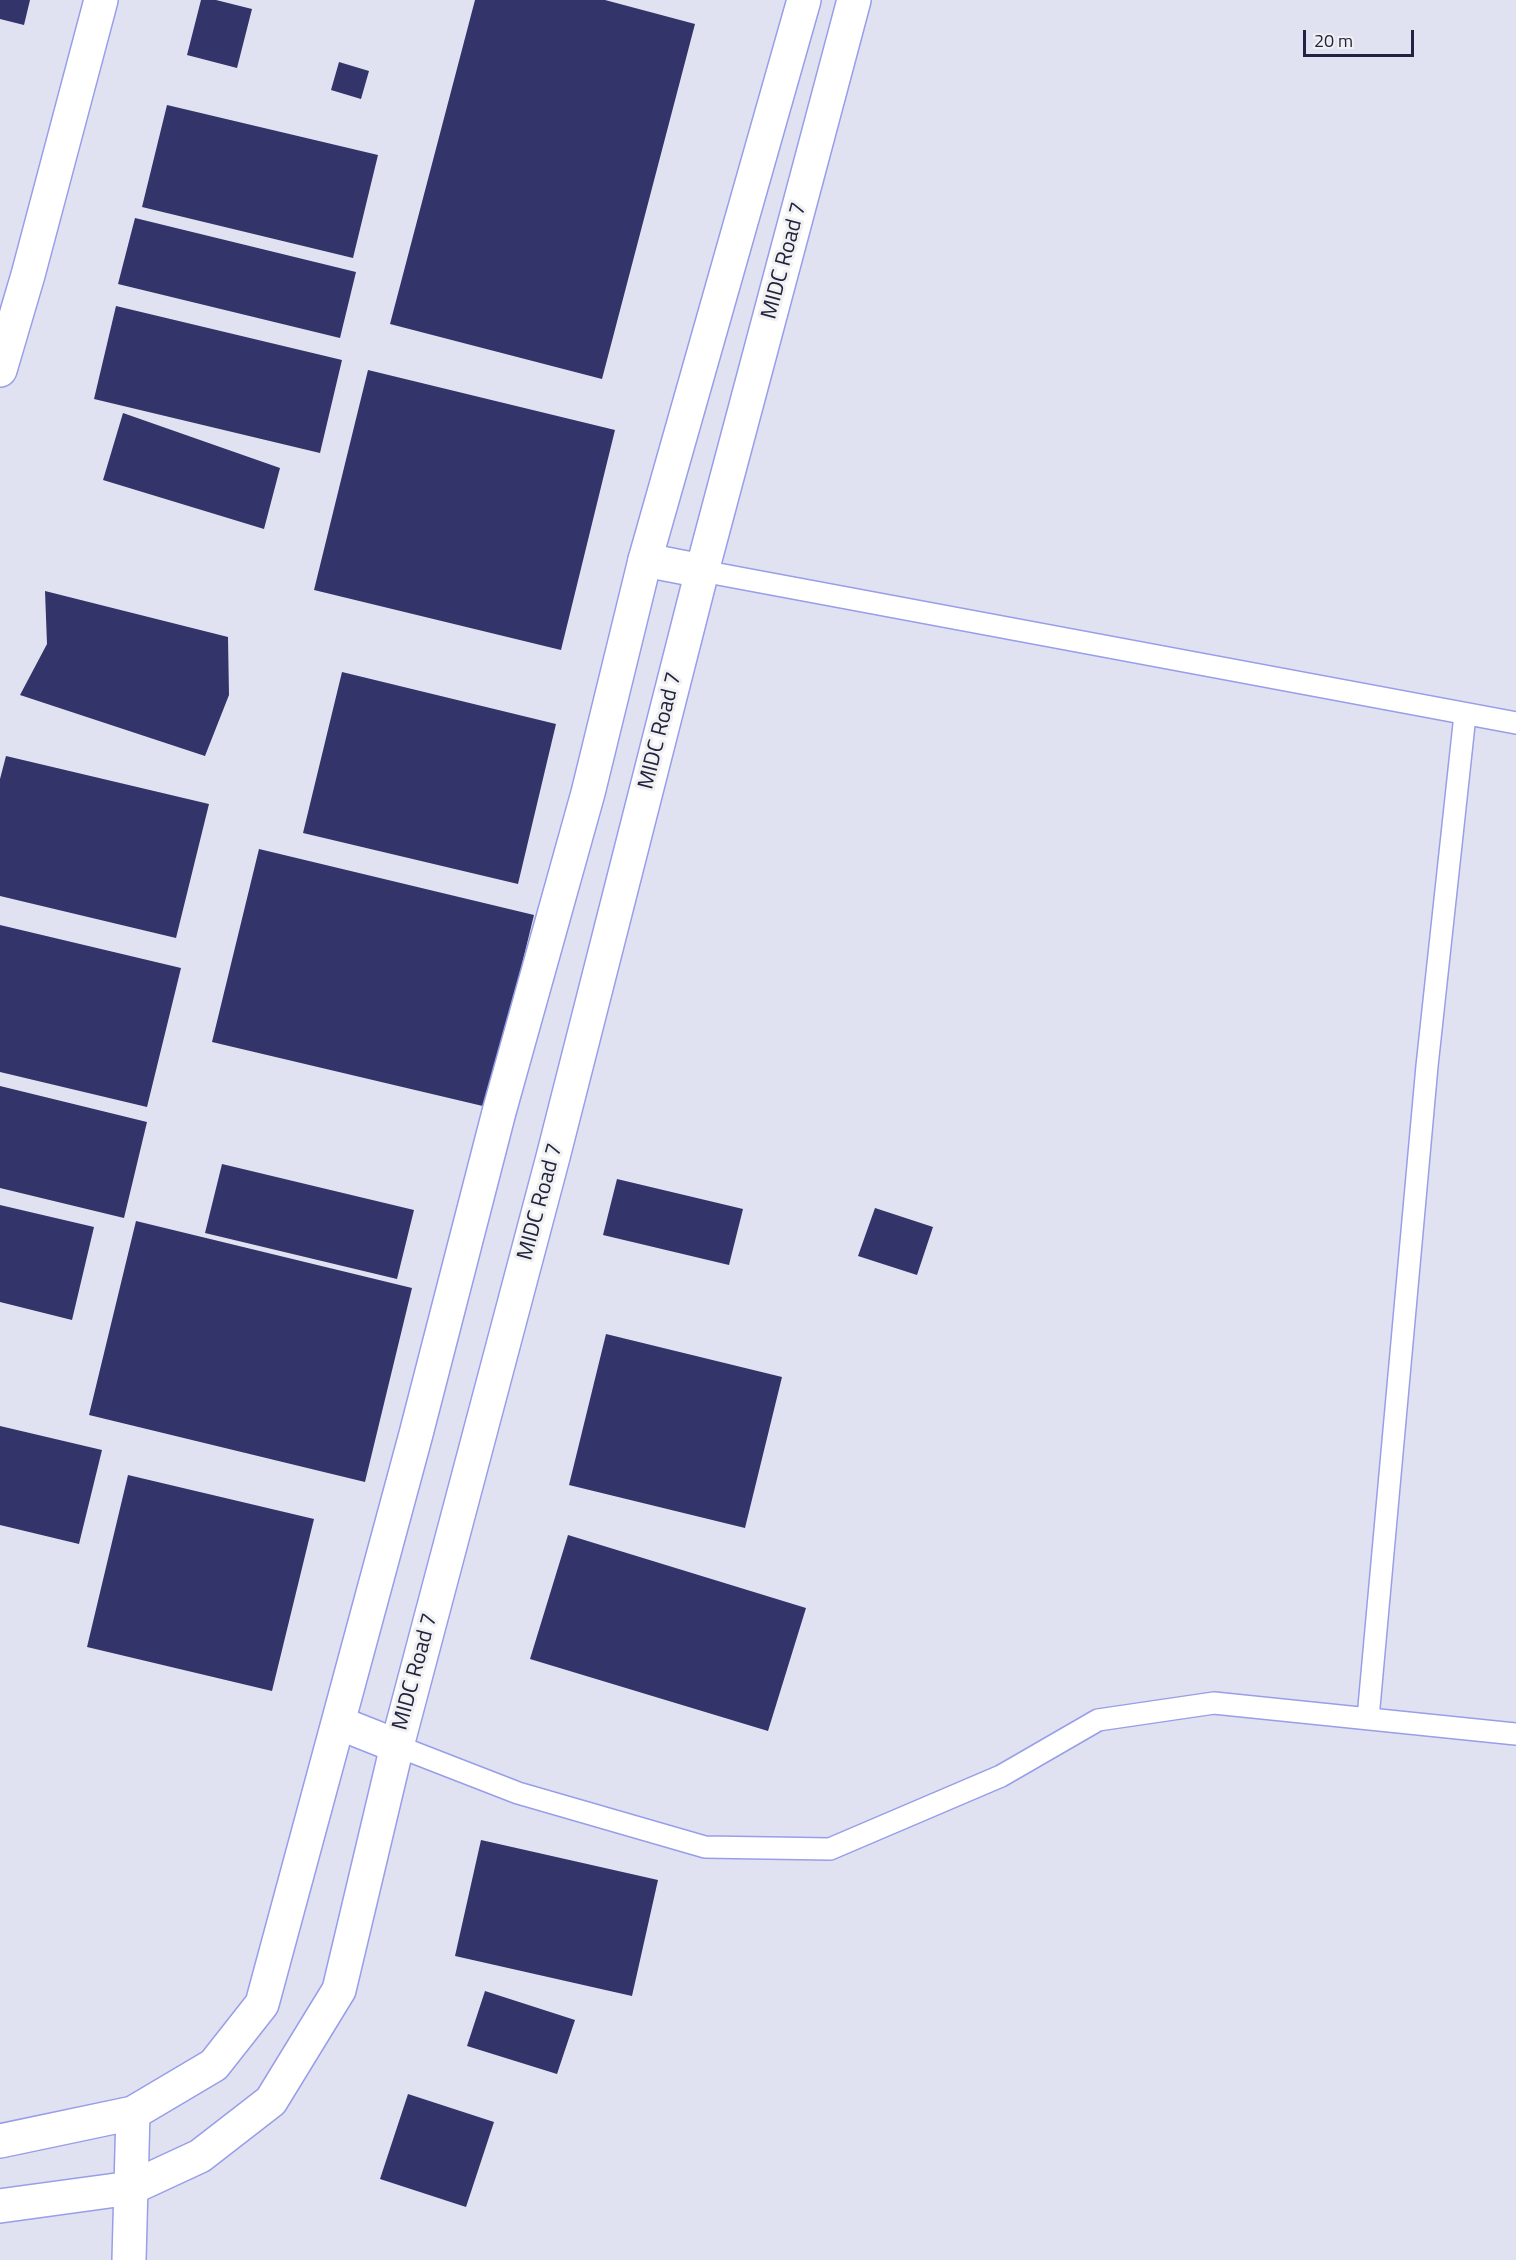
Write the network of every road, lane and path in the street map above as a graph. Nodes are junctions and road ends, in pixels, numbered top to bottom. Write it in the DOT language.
graph roads {
  1 [pos="100,0"];
  2 [pos="804,0"];
  3 [pos="854,0"];
  4 [pos="0,370"];
  5 [pos="645,560"];
  6 [pos="702,571"];
  7 [pos="1465,715"];
  8 [pos="1516,723"];
  9 [pos="1368,1719"];
  10 [pos="339,1723"];
  11 [pos="1516,1734"];
  12 [pos="397,1746"];
  13 [pos="133,2113"];
  14 [pos="0,2141"];
  15 [pos="131,2188"];
  16 [pos="0,2206"];
  17 [pos="129,2260"];
  1 -- 4 [label="street"];
  2 -- 5 [label="street"];
  3 -- 6 [label="street, MIDC Road 7"];
  5 -- 6 [label="street"];
  5 -- 10 [label="street"];
  6 -- 7 [label="lane"];
  6 -- 12 [label="street, MIDC Road 7"];
  7 -- 8 [label="lane"];
  7 -- 9 [label="lane"];
  9 -- 11 [label="lane"];
  9 -- 12 [label="lane"];
  10 -- 12 [label="street"];
  10 -- 13 [label="street"];
  12 -- 15 [label="street, MIDC Road 7"];
  13 -- 14 [label="street"];
  13 -- 15 [label="street"];
  15 -- 16 [label="street, MIDC Road 7"];
  15 -- 17 [label="street"];
}
